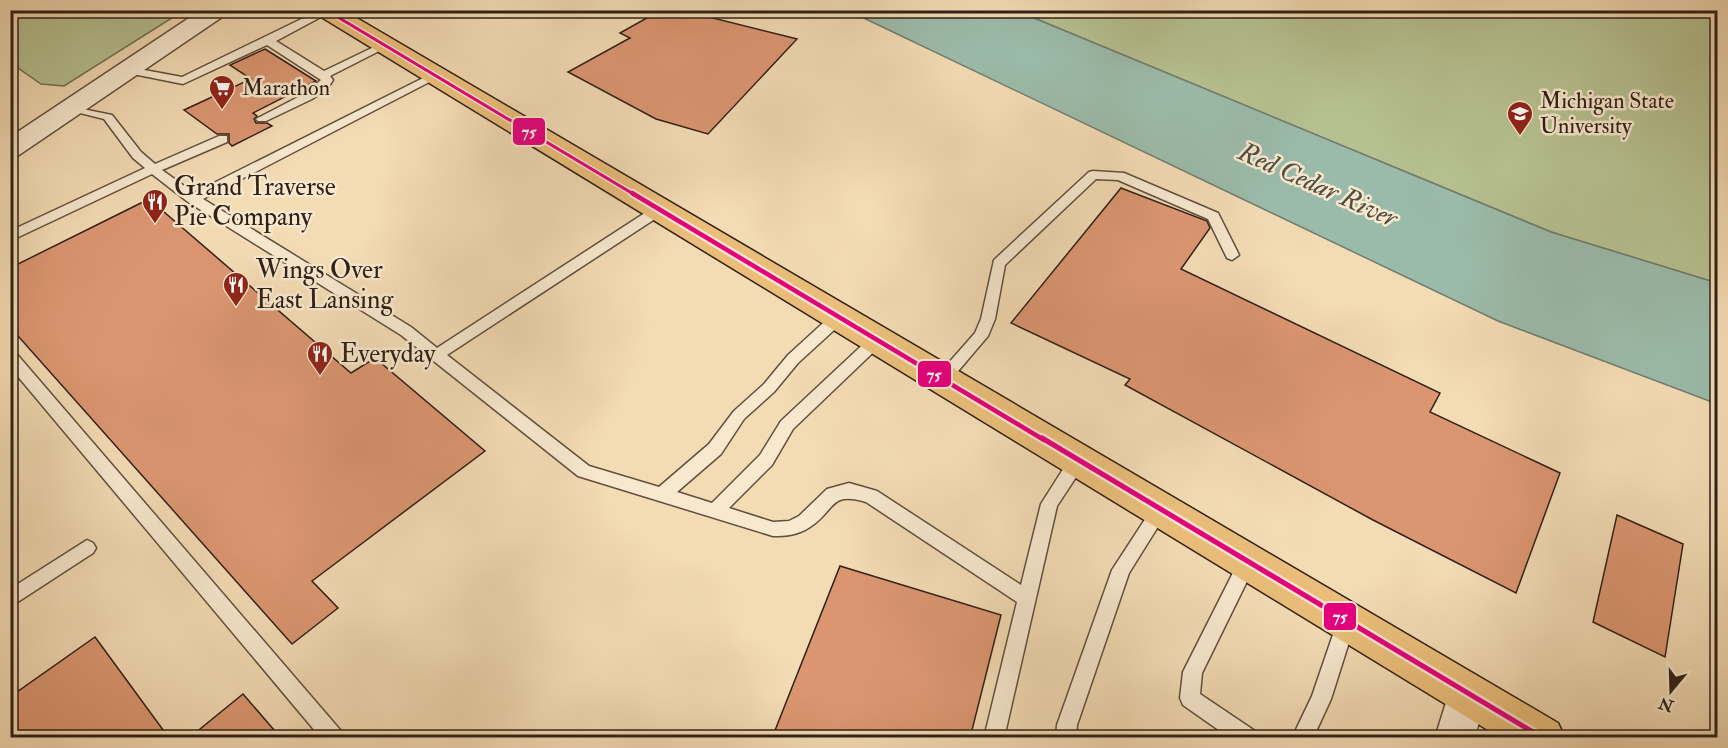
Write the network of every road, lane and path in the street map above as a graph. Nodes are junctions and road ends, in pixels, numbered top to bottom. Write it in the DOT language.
graph roads {
  1 [pos="217,10"];
  2 [pos="326,11"];
  3 [pos="268,41"];
  4 [pos="384,46"];
  5 [pos="128,70"];
  6 [pos="323,75"];
  7 [pos="435,75"];
  8 [pos="72,108"];
  9 [pos="262,119"];
  10 [pos="223,139"];
  11 [pos="10,149"];
  12 [pos="153,169"];
  13 [pos="192,199"];
  14 [pos="659,210"];
  15 [pos="10,237"];
  16 [pos="1232,255"];
  17 [pos="839,318"];
  18 [pos="877,340"];
  19 [pos="437,355"];
  20 [pos="10,356"];
  21 [pos="943,379"];
  22 [pos="1078,460"];
  23 [pos="662,495"];
  24 [pos="1161,509"];
  25 [pos="716,510"];
  26 [pos="87,548"];
  27 [pos="1248,561"];
  28 [pos="10,599"];
  29 [pos="1027,599"];
  30 [pos="1347,620"];
  31 [pos="1467,693"];
  32 [pos="334,738"];
  33 [pos="994,738"];
  34 [pos="1066,738"];
  35 [pos="1248,738"];
  36 [pos="1302,738"];
  37 [pos="1455,738"];
  38 [pos="1543,738"];
  1 -- 5 [label="street"];
  2 -- 3 [label="lane"];
  2 -- 4 [label="main road"];
  3 -- 5 [label="lane"];
  3 -- 6 [label="lane"];
  4 -- 6 [label="lane"];
  4 -- 7 [label="main road"];
  5 -- 8 [label="street"];
  6 -- 9 [label="lane"];
  7 -- 13 [label="lane"];
  7 -- 14 [label="main road"];
  8 -- 11 [label="street"];
  8 -- 12 [label="lane"];
  10 -- 12 [label="lane"];
  12 -- 13 [label="lane"];
  12 -- 15 [label="lane"];
  13 -- 19 [label="lane"];
  14 -- 17 [label="main road"];
  14 -- 19 [label="lane"];
  16 -- 21 [label="lane"];
  17 -- 18 [label="main road"];
  17 -- 23 [label="lane"];
  18 -- 21 [label="main road"];
  18 -- 25 [label="lane"];
  19 -- 23 [label="lane"];
  20 -- 32 [label="lane"];
  21 -- 22 [label="main road"];
  22 -- 24 [label="main road"];
  22 -- 29 [label="lane"];
  23 -- 25 [label="lane"];
  24 -- 27 [label="main road"];
  24 -- 34 [label="lane"];
  25 -- 29 [label="lane"];
  26 -- 28 [label="lane"];
  27 -- 30 [label="main road"];
  27 -- 35 [label="lane"];
  29 -- 33 [label="lane"];
  30 -- 31 [label="main road"];
  30 -- 36 [label="lane"];
  31 -- 37 [label="street"];
  31 -- 38 [label="main road"];
}
